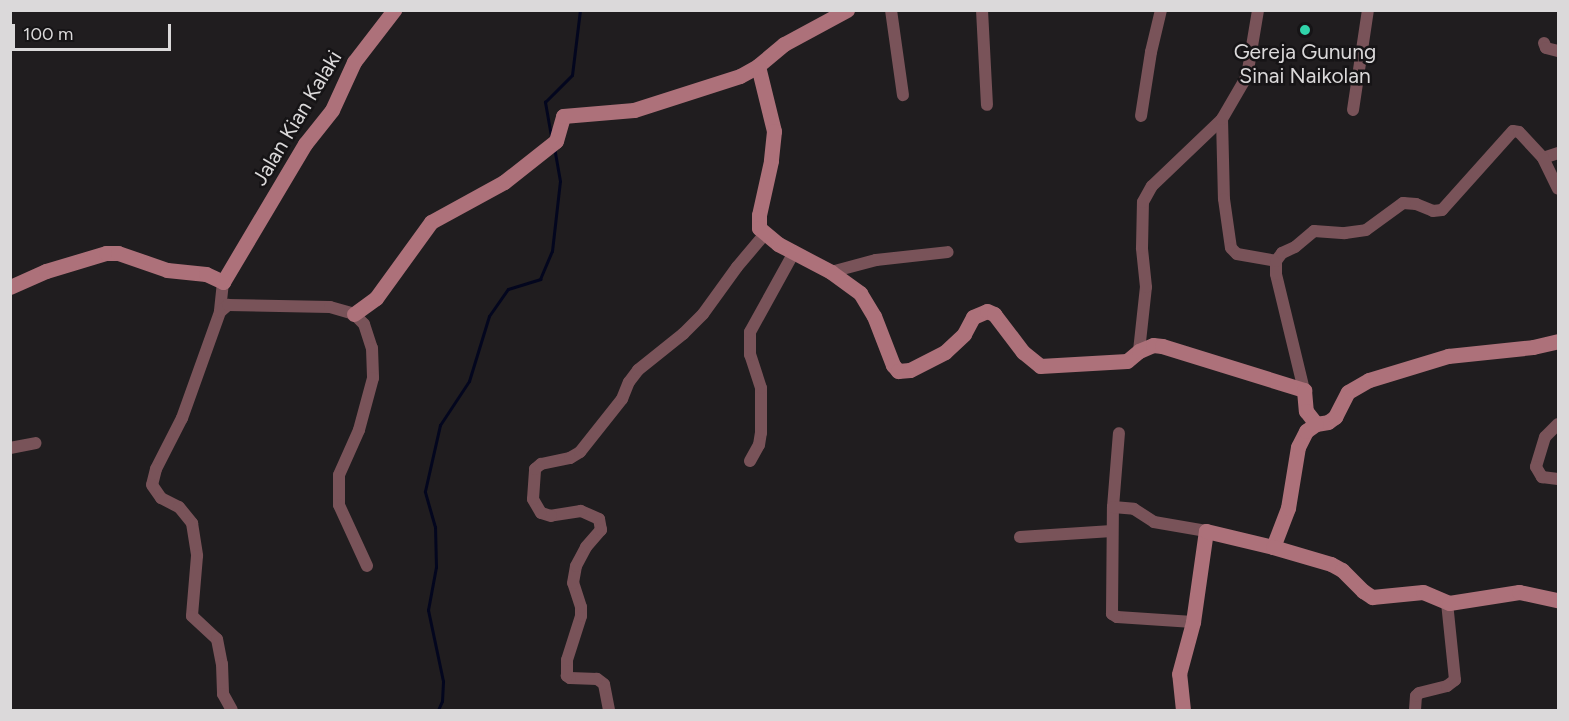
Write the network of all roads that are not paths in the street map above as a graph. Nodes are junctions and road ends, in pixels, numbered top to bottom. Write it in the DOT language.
graph roads {
  1 [pos="394,10"];
  2 [pos="847,10"];
  3 [pos="891,10"];
  4 [pos="982,10"];
  5 [pos="1161,10"];
  6 [pos="1258,10"];
  7 [pos="1368,10"];
  8 [pos="1544,43"];
  9 [pos="1558,51"];
  10 [pos="758,66"];
  11 [pos="903,95"];
  12 [pos="987,105"];
  13 [pos="1353,110"];
  14 [pos="1141,116"];
  15 [pos="1222,118"];
  16 [pos="1558,153"];
  17 [pos="1543,158"];
  18 [pos="1558,189"];
  19 [pos="764,235"];
  20 [pos="948,252"];
  21 [pos="793,254"];
  22 [pos="1276,261"];
  23 [pos="831,272"];
  24 [pos="223,282"];
  25 [pos="10,287"];
  26 [pos="220,312"];
  27 [pos="354,314"];
  28 [pos="1558,341"];
  29 [pos="1139,351"];
  30 [pos="1304,390"];
  31 [pos="1316,424"];
  32 [pos="1558,424"];
  33 [pos="1119,433"];
  34 [pos="36,443"];
  35 [pos="10,448"];
  36 [pos="750,461"];
  37 [pos="1558,479"];
  38 [pos="1113,507"];
  39 [pos="1112,531"];
  40 [pos="1206,531"];
  41 [pos="1020,537"];
  42 [pos="1273,547"];
  43 [pos="367,566"];
  44 [pos="1558,600"];
  45 [pos="1447,602"];
  46 [pos="1193,622"];
  47 [pos="232,711"];
  48 [pos="609,711"];
  49 [pos="1183,711"];
  50 [pos="1415,711"];
  1 -- 24 [label="street, Jalan Kian Kalaki"];
  2 -- 10 [label="street"];
  3 -- 11 [label="street"];
  4 -- 12 [label="street"];
  5 -- 14 [label="street"];
  6 -- 15 [label="street"];
  7 -- 13 [label="street"];
  8 -- 9 [label="street"];
  10 -- 19 [label="street"];
  10 -- 27 [label="street"];
  15 -- 22 [label="street"];
  15 -- 29 [label="street"];
  16 -- 17 [label="street"];
  17 -- 18 [label="street"];
  17 -- 22 [label="street"];
  19 -- 21 [label="street"];
  19 -- 48 [label="street"];
  20 -- 23 [label="street"];
  21 -- 23 [label="street"];
  21 -- 36 [label="street"];
  22 -- 30 [label="street"];
  23 -- 29 [label="street"];
  24 -- 25 [label="street"];
  24 -- 26 [label="street"];
  26 -- 27 [label="street"];
  26 -- 47 [label="street"];
  27 -- 43 [label="street"];
  28 -- 31 [label="street"];
  29 -- 30 [label="street"];
  30 -- 31 [label="street"];
  31 -- 42 [label="street"];
  32 -- 37 [label="street"];
  33 -- 38 [label="street"];
  34 -- 35 [label="street"];
  38 -- 39 [label="street"];
  38 -- 40 [label="street"];
  39 -- 41 [label="street"];
  39 -- 46 [label="street"];
  40 -- 42 [label="street"];
  40 -- 46 [label="street"];
  42 -- 45 [label="street"];
  44 -- 45 [label="street"];
  45 -- 50 [label="street"];
  46 -- 49 [label="street"];
}
